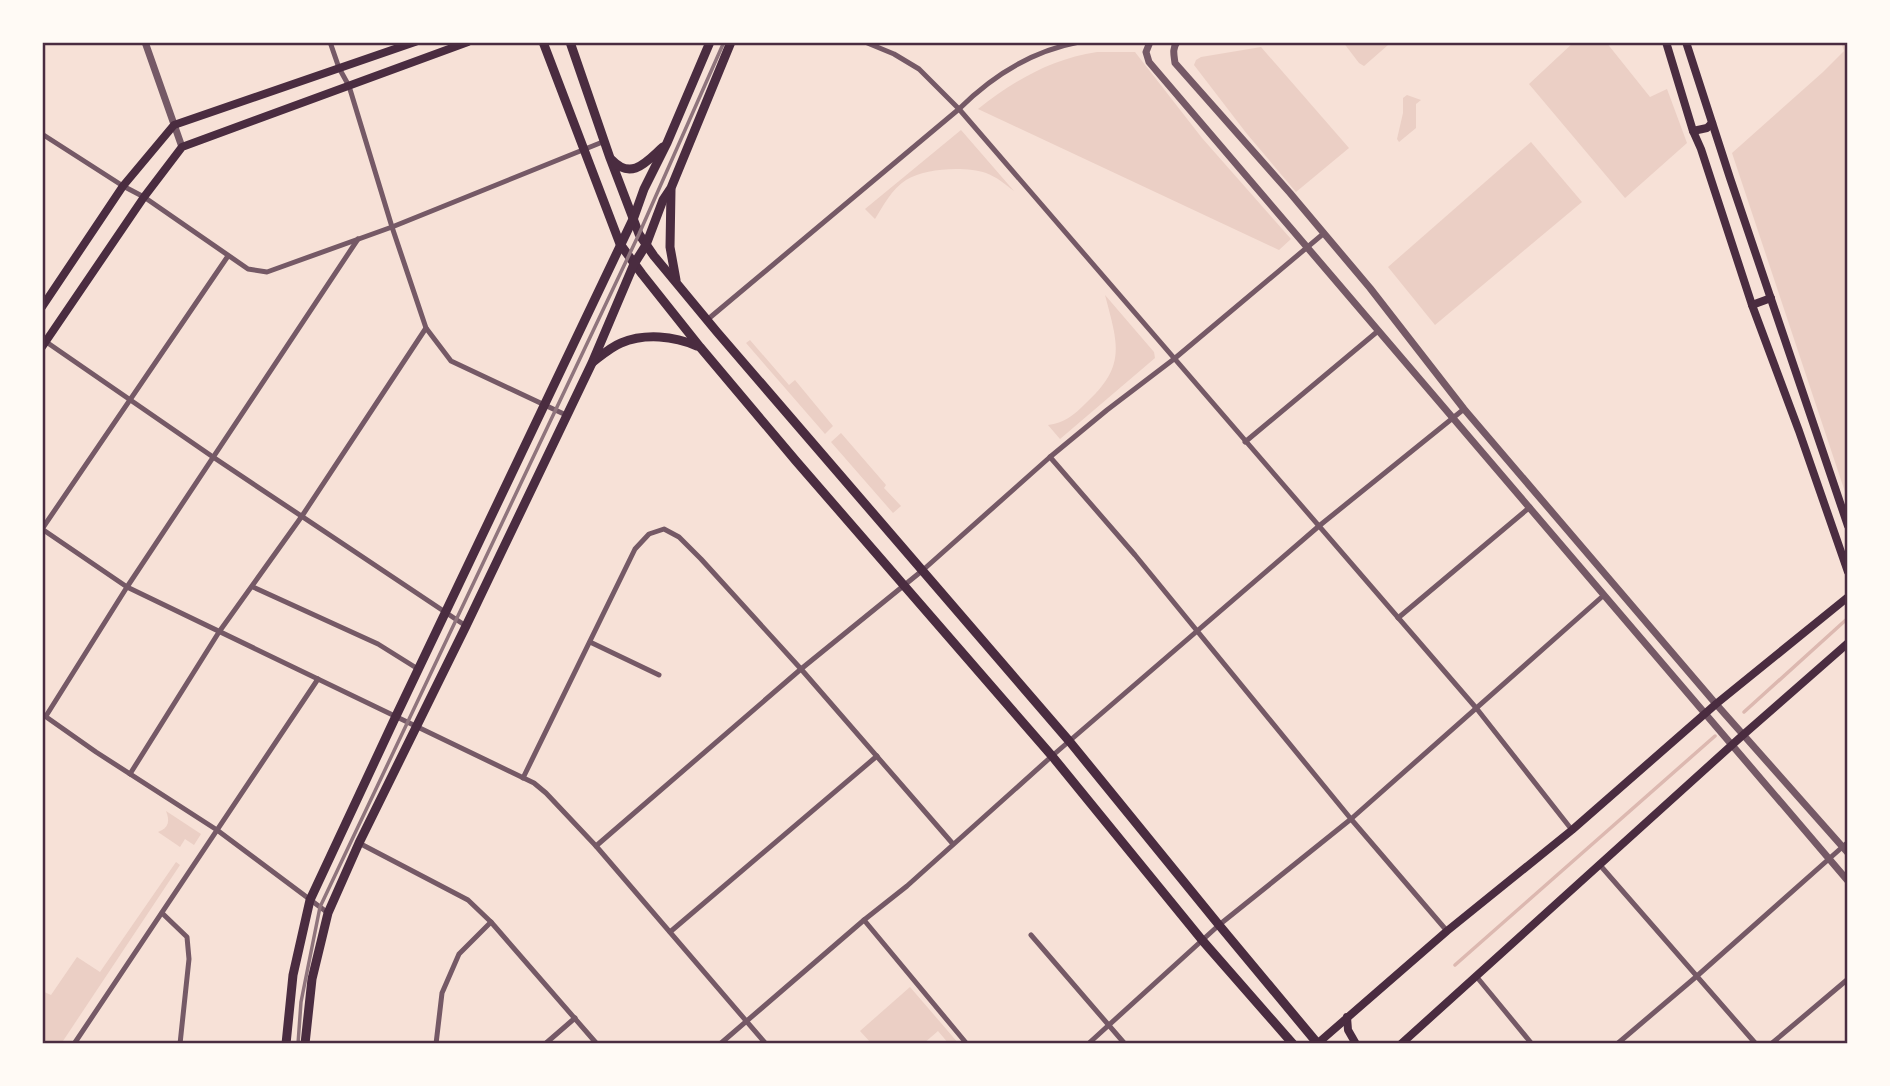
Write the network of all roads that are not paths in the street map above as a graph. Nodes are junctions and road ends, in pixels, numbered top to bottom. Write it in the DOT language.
graph roads {
  1 [pos="145,42"];
  2 [pos="330,42"];
  3 [pos="415,42"];
  4 [pos="468,42"];
  5 [pos="543,42"];
  6 [pos="570,42"];
  7 [pos="710,42"];
  8 [pos="731,42"];
  9 [pos="865,42"];
  10 [pos="1079,42"];
  11 [pos="1150,42"];
  12 [pos="1177,42"];
  13 [pos="1666,42"];
  14 [pos="1686,42"];
  15 [pos="339,68"];
  16 [pos="349,86"];
  17 [pos="959,109"];
  18 [pos="1712,123"];
  19 [pos="174,125"];
  20 [pos="1693,131"];
  21 [pos="42,134"];
  22 [pos="605,141"];
  23 [pos="667,143"];
  24 [pos="182,147"];
  25 [pos="584,149"];
  26 [pos="610,158"];
  27 [pos="1730,178"];
  28 [pos="1713,185"];
  29 [pos="123,186"];
  30 [pos="671,188"];
  31 [pos="144,197"];
  32 [pos="634,217"];
  33 [pos="392,227"];
  34 [pos="1322,234"];
  35 [pos="358,239"];
  36 [pos="620,244"];
  37 [pos="646,245"];
  38 [pos="1306,246"];
  39 [pos="228,256"];
  40 [pos="634,264"];
  41 [pos="676,282"];
  42 [pos="1771,298"];
  43 [pos="1752,305"];
  44 [pos="42,307"];
  45 [pos="706,320"];
  46 [pos="426,328"];
  47 [pos="1378,331"];
  48 [pos="43,342"];
  49 [pos="700,347"];
  50 [pos="1174,359"];
  51 [pos="592,363"];
  52 [pos="130,399"];
  53 [pos="545,405"];
  54 [pos="1464,409"];
  55 [pos="566,415"];
  56 [pos="1452,419"];
  57 [pos="1814,424"];
  58 [pos="1799,431"];
  59 [pos="1245,442"];
  60 [pos="213,457"];
  61 [pos="1050,457"];
  62 [pos="1530,507"];
  63 [pos="302,516"];
  64 [pos="1319,526"];
  65 [pos="1848,526"];
  66 [pos="42,529"];
  67 [pos="923,570"];
  68 [pos="1848,572"];
  69 [pos="905,586"];
  70 [pos="127,587"];
  71 [pos="253,587"];
  72 [pos="1604,595"];
  73 [pos="1848,597"];
  74 [pos="446,612"];
  75 [pos="1398,618"];
  76 [pos="466,626"];
  77 [pos="1198,631"];
  78 [pos="219,632"];
  79 [pos="590,642"];
  80 [pos="1848,643"];
  81 [pos="418,669"];
  82 [pos="801,669"];
  83 [pos="659,675"];
  84 [pos="318,679"];
  85 [pos="1716,704"];
  86 [pos="1476,709"];
  87 [pos="1704,714"];
  88 [pos="44,715"];
  89 [pos="396,716"];
  90 [pos="416,726"];
  91 [pos="1744,735"];
  92 [pos="1070,741"];
  93 [pos="1732,745"];
  94 [pos="877,756"];
  95 [pos="1052,757"];
  96 [pos="130,774"];
  97 [pos="523,778"];
  98 [pos="1351,819"];
  99 [pos="217,830"];
  100 [pos="1572,830"];
  101 [pos="359,843"];
  102 [pos="953,844"];
  103 [pos="596,846"];
  104 [pos="1846,847"];
  105 [pos="1830,858"];
  106 [pos="1599,864"];
  107 [pos="1848,881"];
  108 [pos="310,900"];
  109 [pos="162,913"];
  110 [pos="328,913"];
  111 [pos="864,920"];
  112 [pos="491,922"];
  113 [pos="1219,925"];
  114 [pos="1447,930"];
  115 [pos="670,932"];
  116 [pos="1031,935"];
  117 [pos="1202,940"];
  118 [pos="1476,976"];
  119 [pos="1697,976"];
  120 [pos="1848,979"];
  121 [pos="1348,1017"];
  122 [pos="575,1018"];
  123 [pos="746,1020"];
  124 [pos="1110,1026"];
  125 [pos="74,1044"];
  126 [pos="180,1044"];
  127 [pos="286,1044"];
  128 [pos="305,1044"];
  129 [pos="436,1044"];
  130 [pos="545,1044"];
  131 [pos="597,1044"];
  132 [pos="720,1044"];
  133 [pos="766,1044"];
  134 [pos="967,1044"];
  135 [pos="1088,1044"];
  136 [pos="1125,1044"];
  137 [pos="1293,1044"];
  138 [pos="1318,1044"];
  139 [pos="1356,1044"];
  140 [pos="1401,1044"];
  141 [pos="1532,1044"];
  142 [pos="1618,1044"];
  143 [pos="1756,1044"];
  144 [pos="1771,1044"];
  1 -- 19 [label="street"];
  2 -- 15 [label="street"];
  3 -- 15 [label="main road"];
  4 -- 16 [label="main road"];
  5 -- 25 [label="main road"];
  6 -- 22 [label="main road"];
  7 -- 23 [label="main road"];
  8 -- 30 [label="main road"];
  9 -- 17 [label="street"];
  10 -- 17 [label="street"];
  11 -- 38 [label="street"];
  12 -- 34 [label="street"];
  13 -- 20 [label="main road"];
  14 -- 18 [label="main road"];
  15 -- 16 [label="street"];
  15 -- 19 [label="main road"];
  16 -- 24 [label="main road"];
  16 -- 33 [label="street"];
  17 -- 45 [label="street"];
  17 -- 50 [label="street"];
  18 -- 20 [label="main road"];
  18 -- 27 [label="main road"];
  19 -- 24 [label="street"];
  19 -- 29 [label="main road"];
  20 -- 28 [label="main road"];
  21 -- 29 [label="street"];
  22 -- 25 [label="street"];
  22 -- 26 [label="main road"];
  23 -- 26 [label="main road"];
  23 -- 32 [label="main road"];
  24 -- 31 [label="main road"];
  25 -- 33 [label="street"];
  25 -- 36 [label="main road"];
  26 -- 32 [label="main road"];
  27 -- 28 [label="main road"];
  27 -- 42 [label="main road"];
  28 -- 43 [label="main road"];
  29 -- 31 [label="street"];
  29 -- 44 [label="main road"];
  30 -- 37 [label="main road"];
  30 -- 41 [label="main road"];
  31 -- 39 [label="street"];
  31 -- 48 [label="main road"];
  32 -- 36 [label="main road"];
  32 -- 37 [label="main road"];
  33 -- 35 [label="street"];
  33 -- 46 [label="street"];
  34 -- 38 [label="street"];
  34 -- 54 [label="street"];
  35 -- 39 [label="street"];
  35 -- 60 [label="street"];
  36 -- 40 [label="main road"];
  36 -- 53 [label="main road"];
  37 -- 40 [label="main road"];
  37 -- 41 [label="main road"];
  38 -- 47 [label="street"];
  38 -- 50 [label="street"];
  39 -- 52 [label="street"];
  40 -- 49 [label="main road"];
  40 -- 51 [label="main road"];
  41 -- 45 [label="main road"];
  42 -- 43 [label="main road"];
  42 -- 57 [label="main road"];
  43 -- 58 [label="main road"];
  45 -- 67 [label="main road"];
  46 -- 53 [label="street"];
  46 -- 63 [label="street"];
  47 -- 56 [label="street"];
  47 -- 59 [label="street"];
  48 -- 52 [label="street"];
  49 -- 51 [label="main road"];
  49 -- 69 [label="main road"];
  50 -- 59 [label="street"];
  50 -- 61 [label="street"];
  51 -- 55 [label="main road"];
  52 -- 60 [label="street"];
  52 -- 66 [label="street"];
  53 -- 55 [label="street"];
  53 -- 74 [label="main road"];
  54 -- 56 [label="street"];
  54 -- 85 [label="street"];
  55 -- 76 [label="main road"];
  56 -- 62 [label="street"];
  56 -- 64 [label="street"];
  57 -- 58 [label="main road"];
  57 -- 65 [label="main road"];
  58 -- 68 [label="main road"];
  59 -- 64 [label="street"];
  60 -- 63 [label="street"];
  60 -- 70 [label="street"];
  61 -- 67 [label="street"];
  61 -- 77 [label="street"];
  62 -- 72 [label="street"];
  62 -- 75 [label="street"];
  63 -- 71 [label="street"];
  63 -- 74 [label="street"];
  64 -- 75 [label="street"];
  64 -- 77 [label="street"];
  66 -- 70 [label="street"];
  67 -- 69 [label="street"];
  67 -- 92 [label="main road"];
  69 -- 82 [label="street"];
  69 -- 95 [label="main road"];
  70 -- 78 [label="street"];
  70 -- 88 [label="street"];
  71 -- 78 [label="street"];
  71 -- 81 [label="street"];
  72 -- 86 [label="street"];
  72 -- 87 [label="street"];
  73 -- 85 [label="main road"];
  74 -- 76 [label="street"];
  74 -- 81 [label="main road"];
  75 -- 86 [label="street"];
  76 -- 90 [label="main road"];
  77 -- 92 [label="street"];
  77 -- 98 [label="street"];
  78 -- 84 [label="street"];
  78 -- 96 [label="street"];
  79 -- 82 [label="street"];
  79 -- 83 [label="street"];
  79 -- 97 [label="street"];
  80 -- 91 [label="main road"];
  81 -- 89 [label="main road"];
  82 -- 94 [label="street"];
  82 -- 103 [label="street"];
  84 -- 89 [label="street"];
  84 -- 99 [label="street"];
  85 -- 87 [label="main road"];
  85 -- 91 [label="street"];
  86 -- 98 [label="street"];
  86 -- 100 [label="street"];
  87 -- 93 [label="street"];
  87 -- 100 [label="main road"];
  88 -- 96 [label="street"];
  89 -- 90 [label="street"];
  89 -- 108 [label="main road"];
  90 -- 97 [label="street"];
  90 -- 101 [label="main road"];
  91 -- 93 [label="main road"];
  91 -- 104 [label="street"];
  92 -- 95 [label="street"];
  92 -- 113 [label="main road"];
  93 -- 105 [label="street"];
  93 -- 106 [label="main road"];
  94 -- 102 [label="street"];
  94 -- 115 [label="street"];
  95 -- 102 [label="street"];
  95 -- 117 [label="main road"];
  96 -- 99 [label="street"];
  97 -- 103 [label="street"];
  98 -- 113 [label="street"];
  98 -- 114 [label="street"];
  99 -- 108 [label="street"];
  99 -- 109 [label="street"];
  100 -- 114 [label="main road"];
  101 -- 110 [label="main road"];
  101 -- 112 [label="street"];
  102 -- 111 [label="street"];
  103 -- 115 [label="street"];
  104 -- 105 [label="street"];
  105 -- 107 [label="street"];
  105 -- 119 [label="street"];
  106 -- 118 [label="main road"];
  106 -- 119 [label="street"];
  108 -- 110 [label="street"];
  108 -- 127 [label="main road"];
  109 -- 125 [label="street"];
  109 -- 126 [label="street"];
  110 -- 128 [label="main road"];
  111 -- 123 [label="street"];
  111 -- 134 [label="street"];
  112 -- 122 [label="street"];
  112 -- 129 [label="street"];
  113 -- 117 [label="street"];
  113 -- 138 [label="main road"];
  114 -- 121 [label="main road"];
  115 -- 123 [label="street"];
  116 -- 124 [label="street"];
  117 -- 124 [label="street"];
  117 -- 137 [label="main road"];
  118 -- 140 [label="main road"];
  118 -- 141 [label="street"];
  119 -- 142 [label="street"];
  119 -- 143 [label="street"];
  120 -- 144 [label="street"];
  121 -- 138 [label="main road"];
  121 -- 139 [label="main road"];
  122 -- 130 [label="street"];
  122 -- 131 [label="street"];
  123 -- 132 [label="street"];
  123 -- 133 [label="street"];
  124 -- 135 [label="street"];
  124 -- 136 [label="street"];
}
